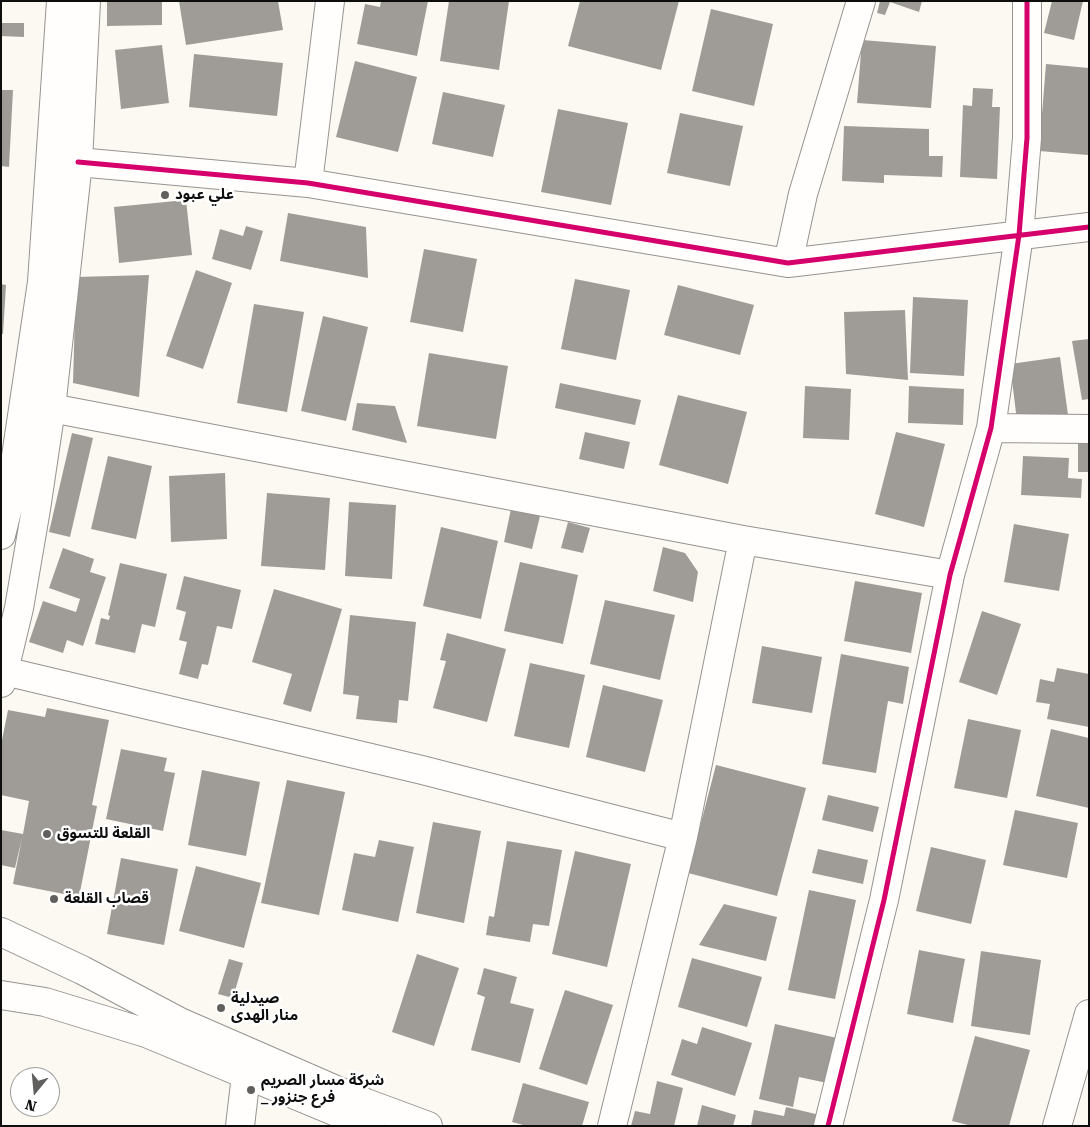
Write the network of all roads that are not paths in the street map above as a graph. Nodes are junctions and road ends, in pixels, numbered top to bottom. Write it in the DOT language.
graph roads {
  1 [pos="61,1"];
  2 [pos="86,1"];
  3 [pos="330,1"];
  4 [pos="861,1"];
  5 [pos="1027,1"];
  6 [pos="78,162"];
  7 [pos="308,183"];
  8 [pos="1089,227"];
  9 [pos="1019,234"];
  10 [pos="788,263"];
  11 [pos="50,408"];
  12 [pos="991,428"];
  13 [pos="1089,429"];
  14 [pos="5,501"];
  15 [pos="1,535"];
  16 [pos="743,540"];
  17 [pos="950,575"];
  18 [pos="3,677"];
  19 [pos="683,837"];
  20 [pos="1,932"];
  21 [pos="1,995"];
  22 [pos="1089,1014"];
  23 [pos="246,1075"];
  24 [pos="240,1126"];
  25 [pos="370,1126"];
  26 [pos="428,1126"];
  27 [pos="612,1126"];
  28 [pos="828,1126"];
  29 [pos="1056,1126"];
  1 -- 14 [label="street"];
  2 -- 6 [label="street"];
  3 -- 7 [label="street"];
  4 -- 10 [label="street"];
  5 -- 9 [label="street"];
  6 -- 7 [label="street"];
  6 -- 11 [label="street"];
  7 -- 10 [label="street"];
  8 -- 9 [label="street"];
  9 -- 10 [label="street"];
  9 -- 12 [label="street"];
  11 -- 16 [label="street"];
  11 -- 18 [label="street"];
  12 -- 13 [label="street"];
  12 -- 17 [label="street"];
  14 -- 15 [label="street"];
  16 -- 17 [label="street"];
  16 -- 19 [label="street"];
  17 -- 28 [label="street"];
  18 -- 19 [label="street"];
  19 -- 27 [label="street"];
  20 -- 26 [label="street"];
  21 -- 23 [label="street"];
  22 -- 29 [label="street"];
  23 -- 24 [label="street"];
  23 -- 25 [label="street"];
}
